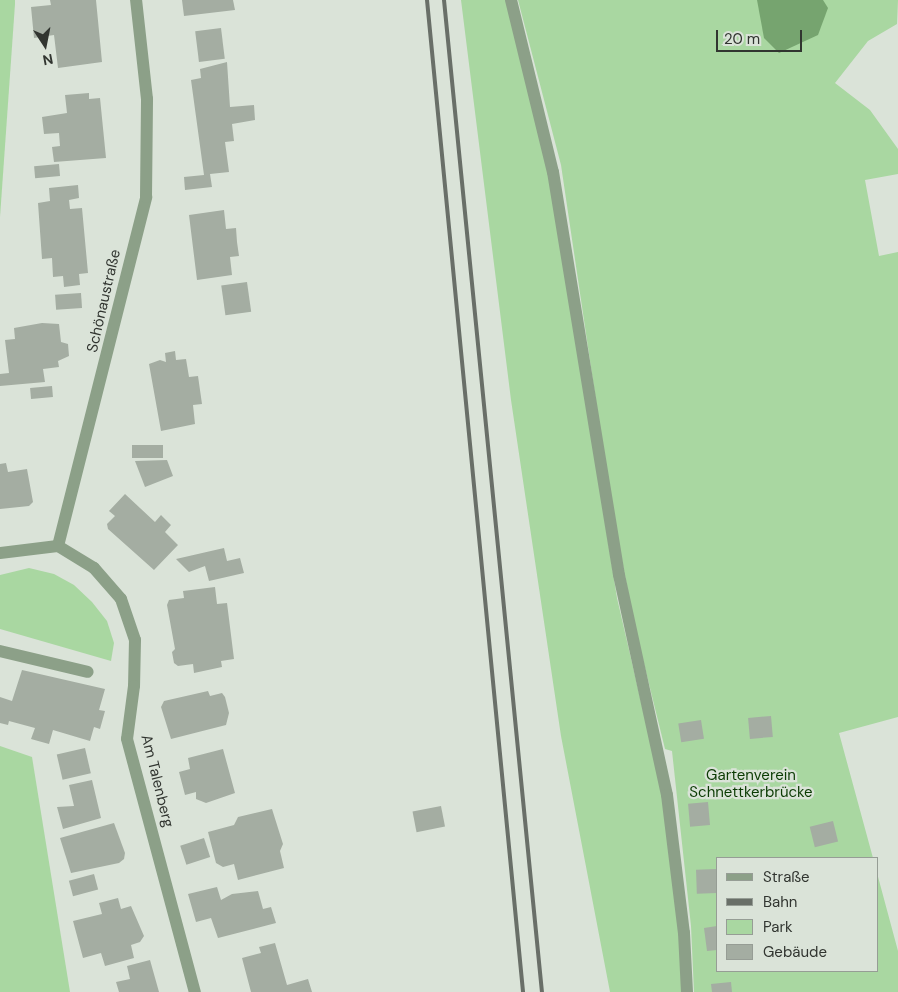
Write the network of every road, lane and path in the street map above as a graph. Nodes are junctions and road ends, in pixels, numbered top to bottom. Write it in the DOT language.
graph roads {
  1 [pos="136,0"];
  2 [pos="511,0"];
  3 [pos="58,546"];
  4 [pos="0,553"];
  5 [pos="0,651"];
  6 [pos="88,672"];
  7 [pos="195,992"];
  8 [pos="687,992"];
  1 -- 3 [label="street, Schönaustraße"];
  2 -- 8 [label="street"];
  3 -- 4 [label="street"];
  3 -- 7 [label="street, Am Talenberg"];
  5 -- 6 [label="street"];
}
